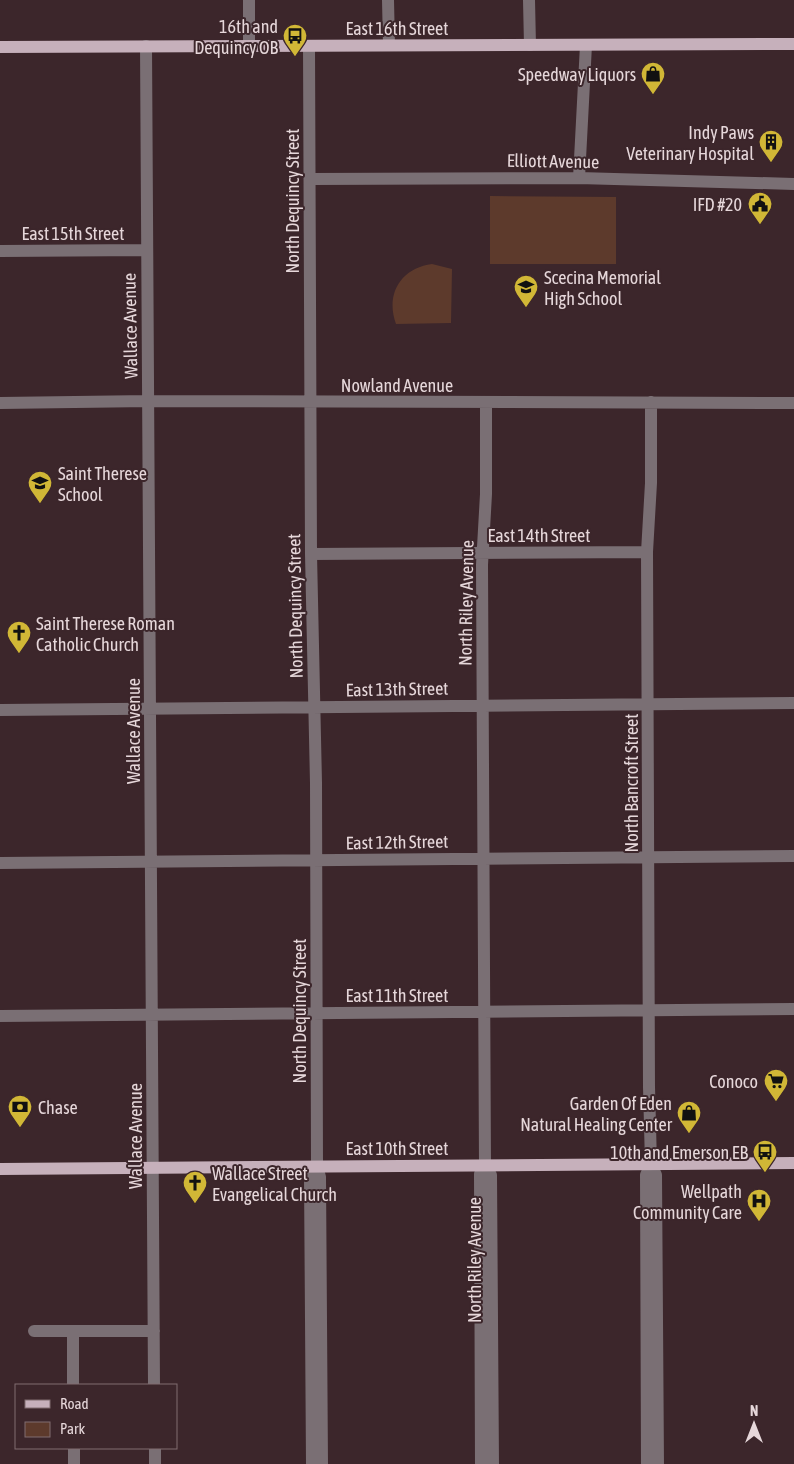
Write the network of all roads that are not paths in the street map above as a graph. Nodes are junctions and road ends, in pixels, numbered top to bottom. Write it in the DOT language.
graph roads {
  1 [pos="249,0"];
  2 [pos="388,0"];
  3 [pos="529,0"];
  4 [pos="794,44"];
  5 [pos="389,45"];
  6 [pos="530,45"];
  7 [pos="586,45"];
  8 [pos="146,46"];
  9 [pos="249,46"];
  10 [pos="309,46"];
  11 [pos="0,47"];
  12 [pos="579,178"];
  13 [pos="311,179"];
  14 [pos="794,184"];
  15 [pos="147,250"];
  16 [pos="0,251"];
  17 [pos="149,401"];
  18 [pos="486,402"];
  19 [pos="651,402"];
  20 [pos="794,402"];
  21 [pos="0,403"];
  22 [pos="310,403"];
  23 [pos="483,552"];
  24 [pos="647,552"];
  25 [pos="311,554"];
  26 [pos="794,703"];
  27 [pos="648,704"];
  28 [pos="483,705"];
  29 [pos="315,707"];
  30 [pos="150,708"];
  31 [pos="0,710"];
  32 [pos="794,856"];
  33 [pos="649,858"];
  34 [pos="484,859"];
  35 [pos="316,860"];
  36 [pos="151,862"];
  37 [pos="0,863"];
  38 [pos="794,1010"];
  39 [pos="649,1011"];
  40 [pos="484,1012"];
  41 [pos="317,1013"];
  42 [pos="152,1014"];
  43 [pos="0,1016"];
  44 [pos="794,1163"];
  45 [pos="651,1164"];
  46 [pos="485,1165"];
  47 [pos="317,1166"];
  48 [pos="153,1168"];
  49 [pos="0,1169"];
  50 [pos="34,1331"];
  51 [pos="154,1331"];
  52 [pos="73,1332"];
  53 [pos="652,1355"];
  54 [pos="486,1357"];
  55 [pos="316,1359"];
  56 [pos="73,1384"];
  57 [pos="154,1384"];
  58 [pos="74,1449"];
  59 [pos="155,1449"];
  60 [pos="74,1464"];
  61 [pos="155,1464"];
  62 [pos="312,1464"];
  63 [pos="322,1464"];
  64 [pos="481,1464"];
  65 [pos="493,1464"];
  66 [pos="647,1464"];
  67 [pos="658,1464"];
  1 -- 9 [label="street"];
  2 -- 5 [label="street"];
  3 -- 6 [label="street"];
  4 -- 7 [label="main road, East 16th Street"];
  5 -- 6 [label="main road, East 16th Street"];
  5 -- 10 [label="main road, East 16th Street"];
  6 -- 7 [label="main road, East 16th Street"];
  7 -- 12 [label="street"];
  8 -- 9 [label="main road, East 16th Street"];
  8 -- 11 [label="main road, East 16th Street"];
  8 -- 15 [label="street, Wallace Avenue"];
  9 -- 10 [label="main road, East 16th Street"];
  10 -- 13 [label="street, North Dequincy Street"];
  12 -- 13 [label="street, Elliott Avenue"];
  12 -- 14 [label="street, Elliott Avenue"];
  13 -- 22 [label="street, North Dequincy Street"];
  15 -- 16 [label="street, East 15th Street"];
  15 -- 17 [label="street, Wallace Avenue"];
  17 -- 21 [label="street, Nowland Avenue"];
  17 -- 22 [label="street, Nowland Avenue"];
  17 -- 30 [label="street, Wallace Avenue"];
  18 -- 19 [label="street, Nowland Avenue"];
  18 -- 22 [label="street, Nowland Avenue"];
  18 -- 23 [label="street, North Riley Avenue"];
  19 -- 20 [label="street, Nowland Avenue"];
  19 -- 24 [label="street, North Bancroft Street"];
  22 -- 25 [label="street, North Dequincy Street"];
  23 -- 24 [label="street, East 14th Street"];
  23 -- 25 [label="street, East 14th Street"];
  23 -- 28 [label="street, North Riley Avenue"];
  24 -- 27 [label="street, North Bancroft Street"];
  25 -- 29 [label="street, North Dequincy Street"];
  26 -- 27 [label="street, East 13th Street"];
  27 -- 28 [label="street, East 13th Street"];
  27 -- 33 [label="street, North Bancroft Street"];
  28 -- 29 [label="street, East 13th Street"];
  28 -- 34 [label="street, North Riley Avenue"];
  29 -- 30 [label="street, East 13th Street"];
  29 -- 35 [label="street, North Dequincy Street"];
  30 -- 31 [label="street, East 13th Street"];
  30 -- 36 [label="street, Wallace Avenue"];
  32 -- 33 [label="street, East 12th Street"];
  33 -- 34 [label="street, East 12th Street"];
  33 -- 39 [label="street, North Bancroft Street"];
  34 -- 35 [label="street, East 12th Street"];
  34 -- 40 [label="street, North Riley Avenue"];
  35 -- 36 [label="street, East 12th Street"];
  35 -- 41 [label="street, North Dequincy Street"];
  36 -- 37 [label="street, East 12th Street"];
  36 -- 42 [label="street, Wallace Avenue"];
  38 -- 39 [label="street, East 11th Street"];
  39 -- 40 [label="street, East 11th Street"];
  39 -- 45 [label="street, North Bancroft Street"];
  40 -- 41 [label="street, East 11th Street"];
  40 -- 46 [label="street, North Riley Avenue"];
  41 -- 42 [label="street, East 11th Street"];
  41 -- 47 [label="street, North Dequincy Street"];
  42 -- 43 [label="street, East 11th Street"];
  42 -- 48 [label="street, Wallace Avenue"];
  44 -- 45 [label="main road, East 10th Street"];
  45 -- 46 [label="main road, East 10th Street"];
  45 -- 53 [label="street, North Bancroft Street"];
  46 -- 47 [label="main road, East 10th Street"];
  46 -- 54 [label="street, North Riley Avenue"];
  47 -- 48 [label="main road, East 10th Street"];
  47 -- 55 [label="street, North Dequincy Street"];
  48 -- 49 [label="main road, East 10th Street"];
  48 -- 51 [label="street, Wallace Avenue"];
  50 -- 52 [label="street"];
  51 -- 52 [label="street"];
  51 -- 57 [label="street, Wallace Avenue"];
  52 -- 56 [label="street"];
  53 -- 66 [label="street, North Bancroft Street"];
  53 -- 67 [label="street, North Bancroft Street"];
  54 -- 64 [label="street, North Riley Avenue"];
  54 -- 65 [label="street, North Riley Avenue"];
  55 -- 62 [label="street, North Dequincy Street"];
  55 -- 63 [label="street, North Dequincy Street"];
  58 -- 60 [label="street"];
  59 -- 61 [label="street"];
}
